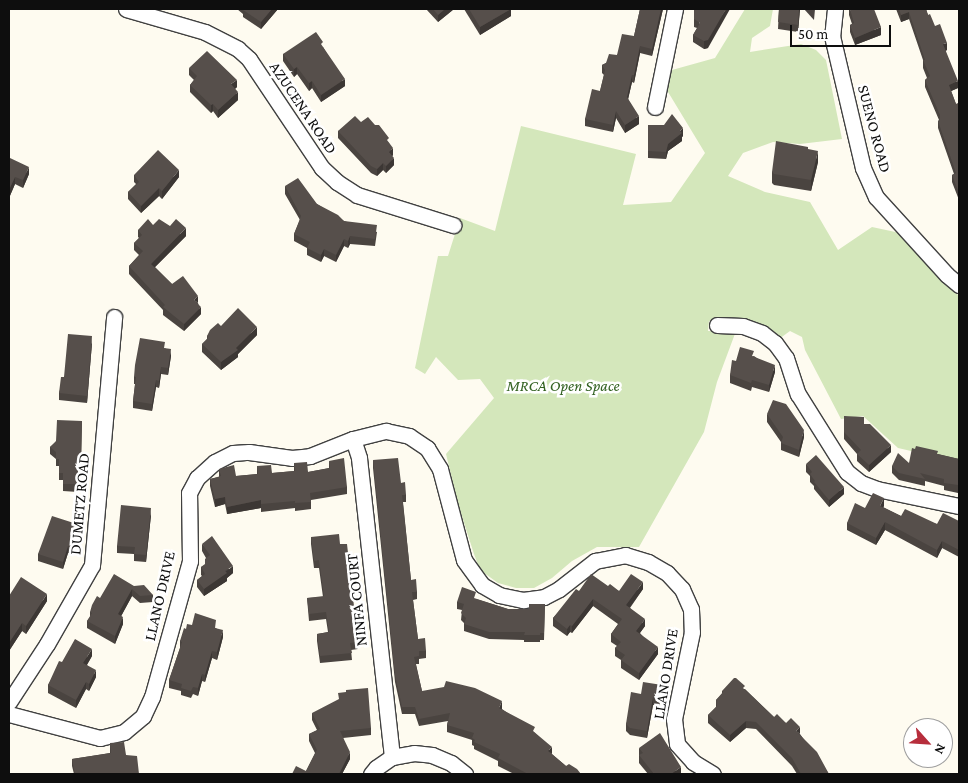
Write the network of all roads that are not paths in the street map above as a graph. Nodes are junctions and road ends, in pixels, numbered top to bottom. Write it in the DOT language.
graph roads {
  1 [pos="126,9"];
  2 [pos="675,9"];
  3 [pos="835,9"];
  4 [pos="655,107"];
  5 [pos="453,225"];
  6 [pos="959,285"];
  7 [pos="114,317"];
  8 [pos="717,325"];
  9 [pos="353,439"];
  10 [pos="959,506"];
  11 [pos="9,702"];
  12 [pos="9,714"];
  13 [pos="392,757"];
  14 [pos="371,774"];
  15 [pos="465,774"];
  16 [pos="712,774"];
  1 -- 5 [label="street, AZUCENA ROAD"];
  2 -- 4 [label="street"];
  3 -- 6 [label="street, SUENO ROAD"];
  7 -- 11 [label="street, DUMETZ ROAD"];
  8 -- 10 [label="street"];
  9 -- 12 [label="street, LLANO DRIVE"];
  9 -- 13 [label="street, NINFA COURT"];
  9 -- 16 [label="street, LLANO DRIVE"];
  13 -- 14 [label="street"];
  13 -- 15 [label="street"];
}
